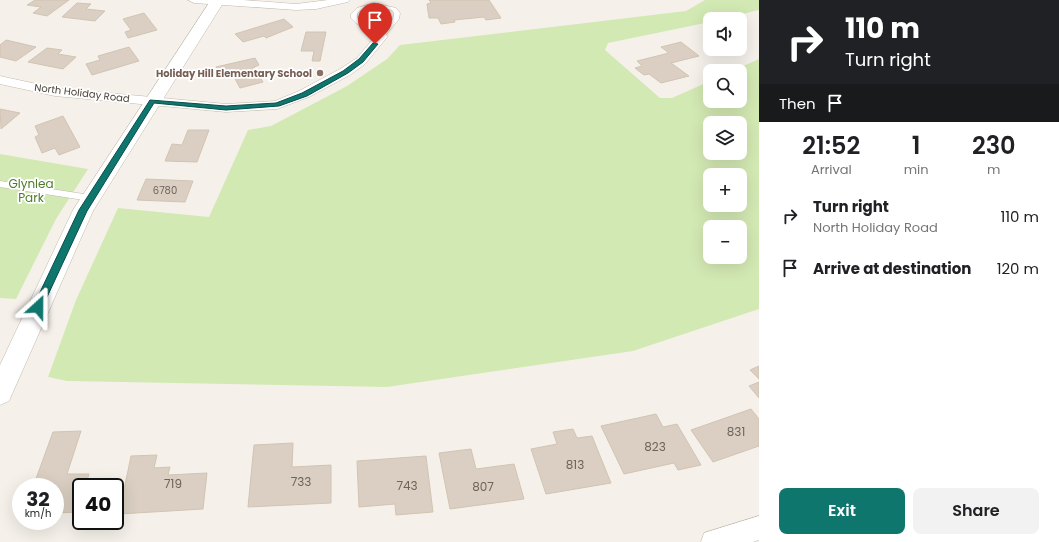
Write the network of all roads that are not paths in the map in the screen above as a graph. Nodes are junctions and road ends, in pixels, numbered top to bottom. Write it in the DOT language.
graph roads {
  1 [pos="194,0"];
  2 [pos="344,0"];
  3 [pos="217,1"];
  4 [pos="382,36"];
  5 [pos="0,80"];
  6 [pos="152,101"];
  7 [pos="0,184"];
  8 [pos="90,198"];
  9 [pos="0,393"];
  10 [pos="759,528"];
  11 [pos="713,542"];
  1 -- 3 [label="street"];
  2 -- 3 [label="street"];
  3 -- 6 [label="street"];
  4 -- 4 [label="lane"];
  4 -- 6 [label="street, North Holiday Road"];
  5 -- 6 [label="street, North Holiday Road"];
  6 -- 8 [label="street"];
  7 -- 8 [label="lane"];
  8 -- 9 [label="street"];
  10 -- 11 [label="street"];
}
